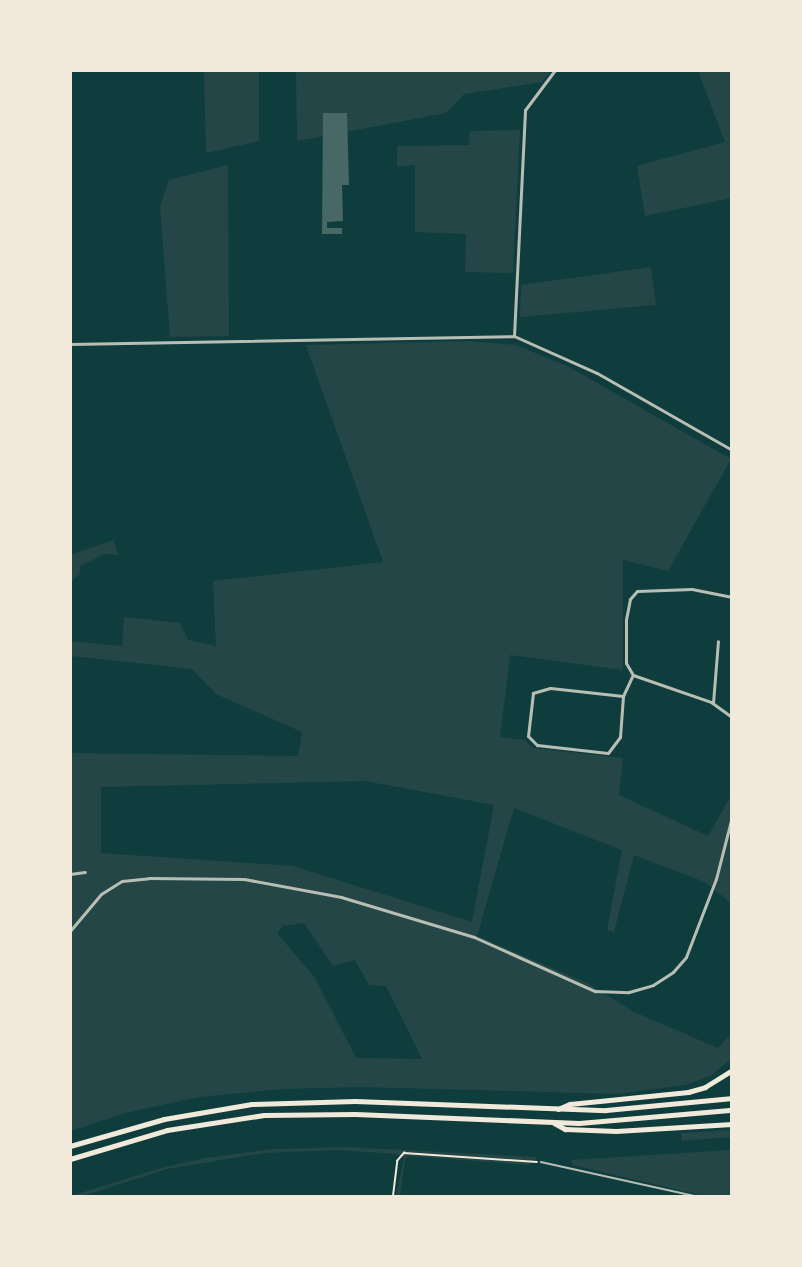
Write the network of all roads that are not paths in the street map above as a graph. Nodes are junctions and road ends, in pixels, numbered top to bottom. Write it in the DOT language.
graph roads {
  1 [pos="555,70"];
  2 [pos="514,336"];
  3 [pos="70,344"];
  4 [pos="732,450"];
  5 [pos="732,597"];
  6 [pos="718,641"];
  7 [pos="633,675"];
  8 [pos="623,696"];
  9 [pos="713,703"];
  10 [pos="732,717"];
  11 [pos="732,816"];
  12 [pos="85,872"];
  13 [pos="70,874"];
  14 [pos="70,931"];
  15 [pos="732,1070"];
  16 [pos="732,1098"];
  17 [pos="732,1110"];
  18 [pos="553,1111"];
  19 [pos="553,1122"];
  20 [pos="732,1124"];
  21 [pos="70,1146"];
  22 [pos="70,1159"];
  23 [pos="541,1162"];
  24 [pos="694,1197"];
  1 -- 2 [label="street"];
  2 -- 3 [label="street"];
  2 -- 4 [label="street"];
  5 -- 7 [label="street"];
  6 -- 9 [label="street"];
  7 -- 8 [label="street"];
  7 -- 9 [label="street"];
  8 -- 8 [label="street"];
  9 -- 10 [label="street"];
  11 -- 14 [label="street"];
  12 -- 13 [label="street"];
  15 -- 18 [label="highway"];
  16 -- 18 [label="highway"];
  17 -- 19 [label="highway"];
  18 -- 21 [label="highway"];
  19 -- 20 [label="highway"];
  19 -- 22 [label="highway"];
  23 -- 24 [label="lane"];
}
